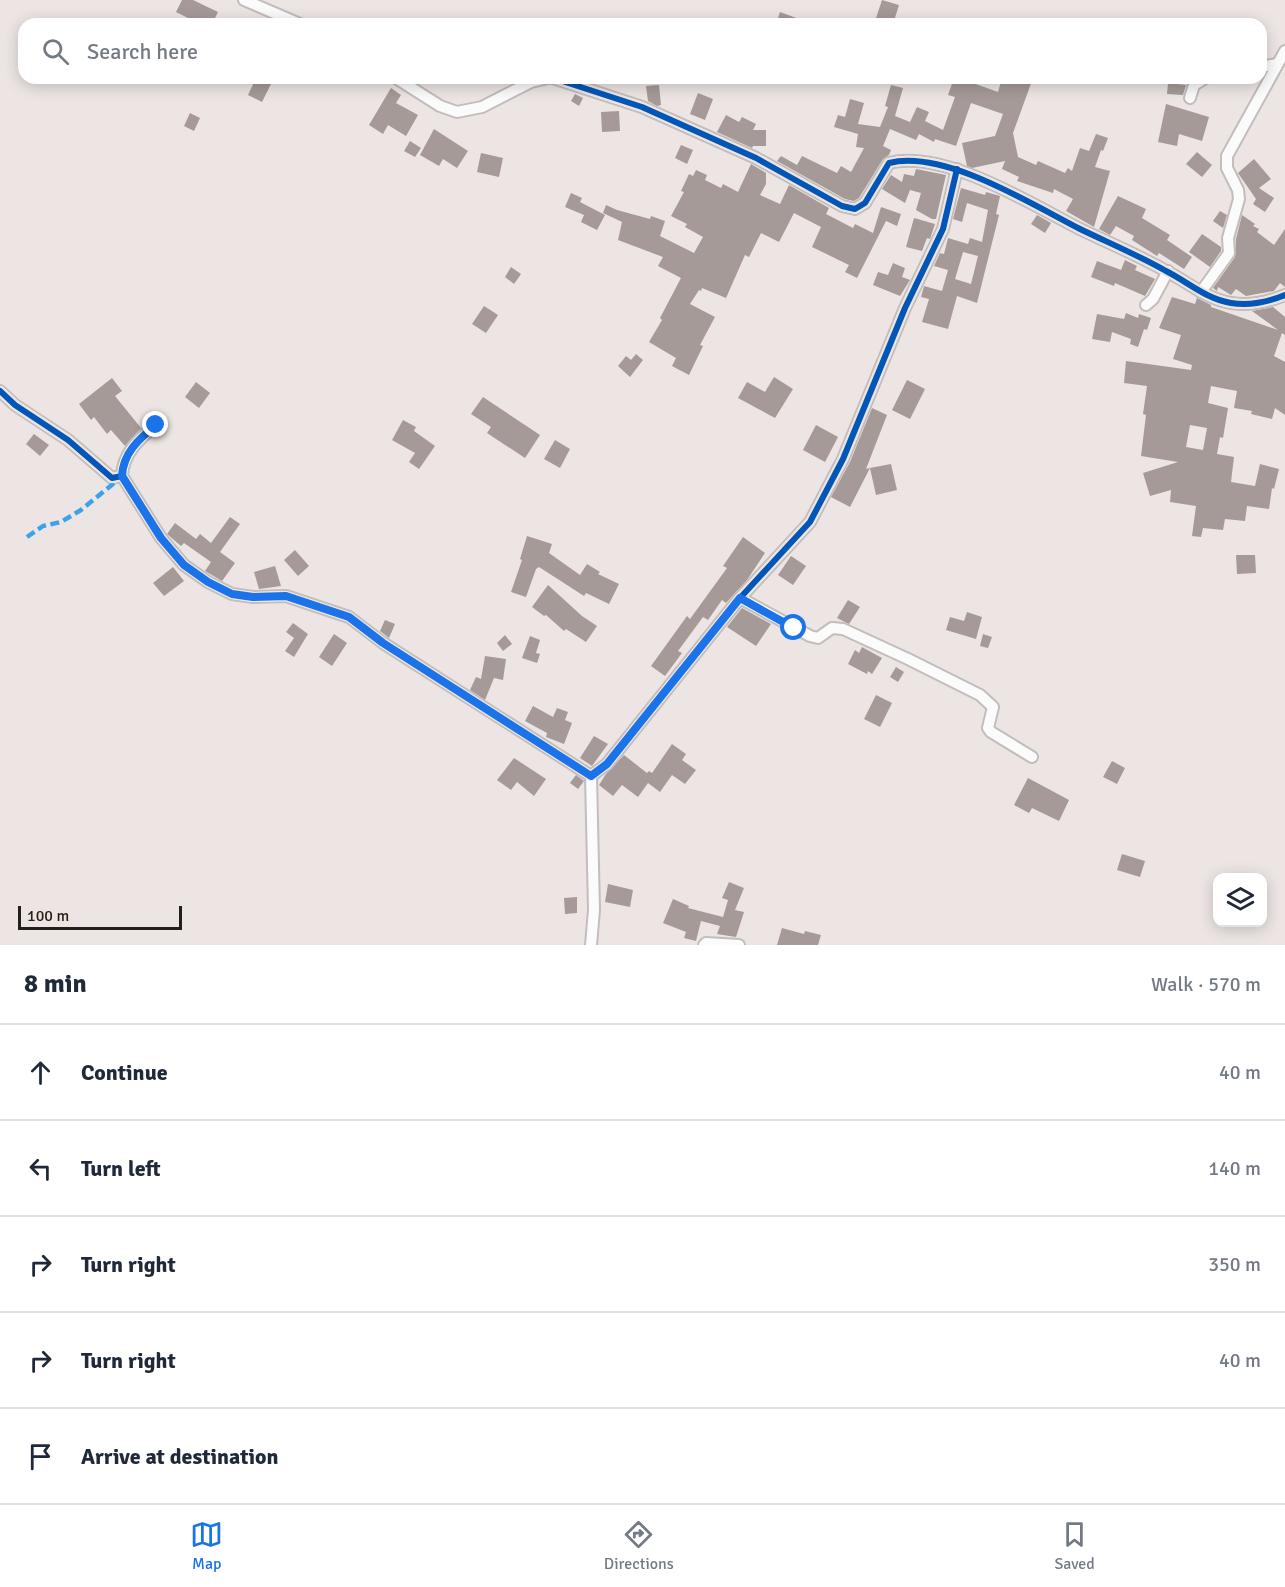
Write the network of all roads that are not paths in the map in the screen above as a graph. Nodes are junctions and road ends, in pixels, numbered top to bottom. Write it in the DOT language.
graph roads {
  1 [pos="244,0"];
  2 [pos="286,18"];
  3 [pos="1285,51"];
  4 [pos="1277,64"];
  5 [pos="1267,66"];
  6 [pos="1267,82"];
  7 [pos="405,84"];
  8 [pos="527,84"];
  9 [pos="572,84"];
  10 [pos="1195,84"];
  11 [pos="1266,84"];
  12 [pos="1190,98"];
  13 [pos="957,169"];
  14 [pos="1168,271"];
  15 [pos="1201,292"];
  16 [pos="1285,295"];
  17 [pos="1146,305"];
  18 [pos="0,391"];
  19 [pos="156,425"];
  20 [pos="122,476"];
  21 [pos="740,598"];
  22 [pos="1032,757"];
  23 [pos="591,776"];
  24 [pos="591,945"];
  25 [pos="704,945"];
  26 [pos="739,945"];
  1 -- 2 [label="street"];
  3 -- 4 [label="street"];
  4 -- 5 [label="street"];
  4 -- 6 [label="street"];
  7 -- 8 [label="street"];
  9 -- 13 [label="street"];
  10 -- 12 [label="street"];
  11 -- 15 [label="street"];
  13 -- 14 [label="street"];
  13 -- 21 [label="street"];
  14 -- 15 [label="street"];
  14 -- 17 [label="street"];
  15 -- 16 [label="street"];
  18 -- 20 [label="street"];
  19 -- 20 [label="street"];
  20 -- 23 [label="street"];
  21 -- 22 [label="street"];
  21 -- 23 [label="street"];
  23 -- 24 [label="street"];
  25 -- 26 [label="street"];
}
